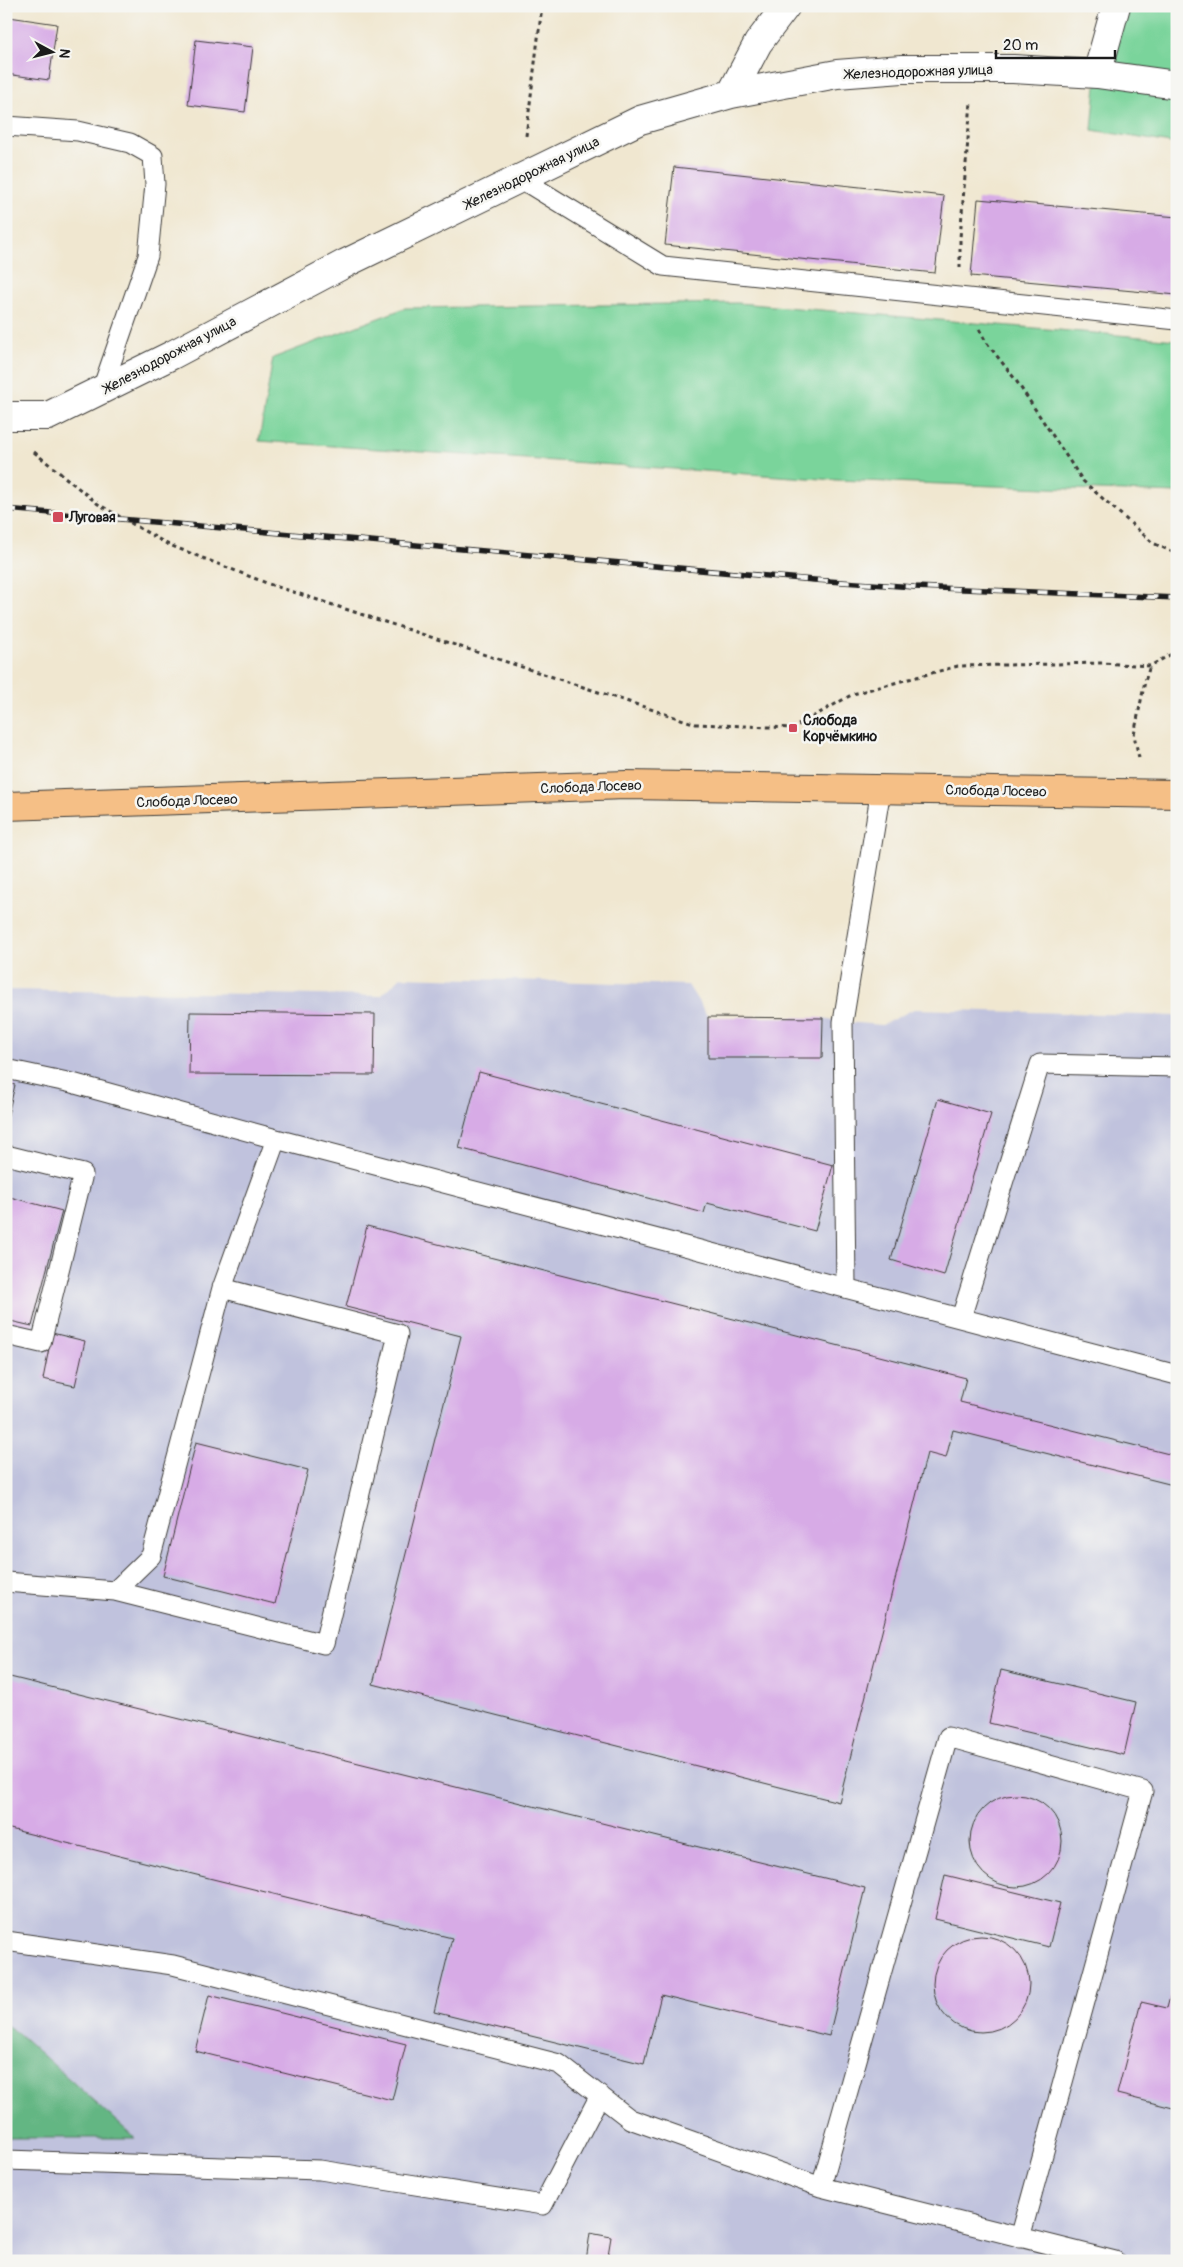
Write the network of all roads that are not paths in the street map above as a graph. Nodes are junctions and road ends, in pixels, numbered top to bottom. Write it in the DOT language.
graph roads {
  1 [pos="786,6"];
  2 [pos="1116,6"];
  3 [pos="1097,74"];
  4 [pos="1177,85"];
  5 [pos="731,94"];
  6 [pos="6,126"];
  7 [pos="521,179"];
  8 [pos="1177,320"];
  9 [pos="101,392"];
  10 [pos="6,416"];
  11 [pos="881,789"];
  12 [pos="1177,794"];
  13 [pos="6,806"];
  14 [pos="1177,1068"];
  15 [pos="6,1069"];
  16 [pos="276,1139"];
  17 [pos="6,1155"];
  18 [pos="846,1287"];
  19 [pos="222,1288"];
  20 [pos="961,1318"];
  21 [pos="6,1336"];
  22 [pos="1177,1375"];
  23 [pos="6,1582"];
  24 [pos="114,1591"];
  25 [pos="6,1941"];
  26 [pos="600,2096"];
  27 [pos="6,2160"];
  28 [pos="821,2187"];
  29 [pos="1020,2238"];
  30 [pos="1115,2261"];
  1 -- 5 [label="street"];
  2 -- 3 [label="street"];
  3 -- 4 [label="street, Железнодорожная улица"];
  3 -- 5 [label="street, Железнодорожная улица"];
  5 -- 7 [label="street, Железнодорожная улица"];
  6 -- 9 [label="lane"];
  7 -- 8 [label="lane"];
  7 -- 9 [label="street, Железнодорожная улица"];
  9 -- 10 [label="street, Железнодорожная улица"];
  11 -- 12 [label="main road, Слобода Лосево"];
  11 -- 13 [label="main road, Слобода Лосево"];
  11 -- 18 [label="lane"];
  14 -- 20 [label="lane"];
  15 -- 16 [label="lane"];
  16 -- 18 [label="lane"];
  16 -- 19 [label="lane"];
  17 -- 21 [label="lane"];
  18 -- 20 [label="lane"];
  19 -- 24 [label="lane"];
  19 -- 24 [label="lane"];
  20 -- 22 [label="lane"];
  23 -- 24 [label="lane"];
  25 -- 26 [label="lane"];
  26 -- 27 [label="lane"];
  26 -- 28 [label="lane"];
  28 -- 29 [label="lane"];
  28 -- 29 [label="lane"];
  29 -- 30 [label="lane"];
}
